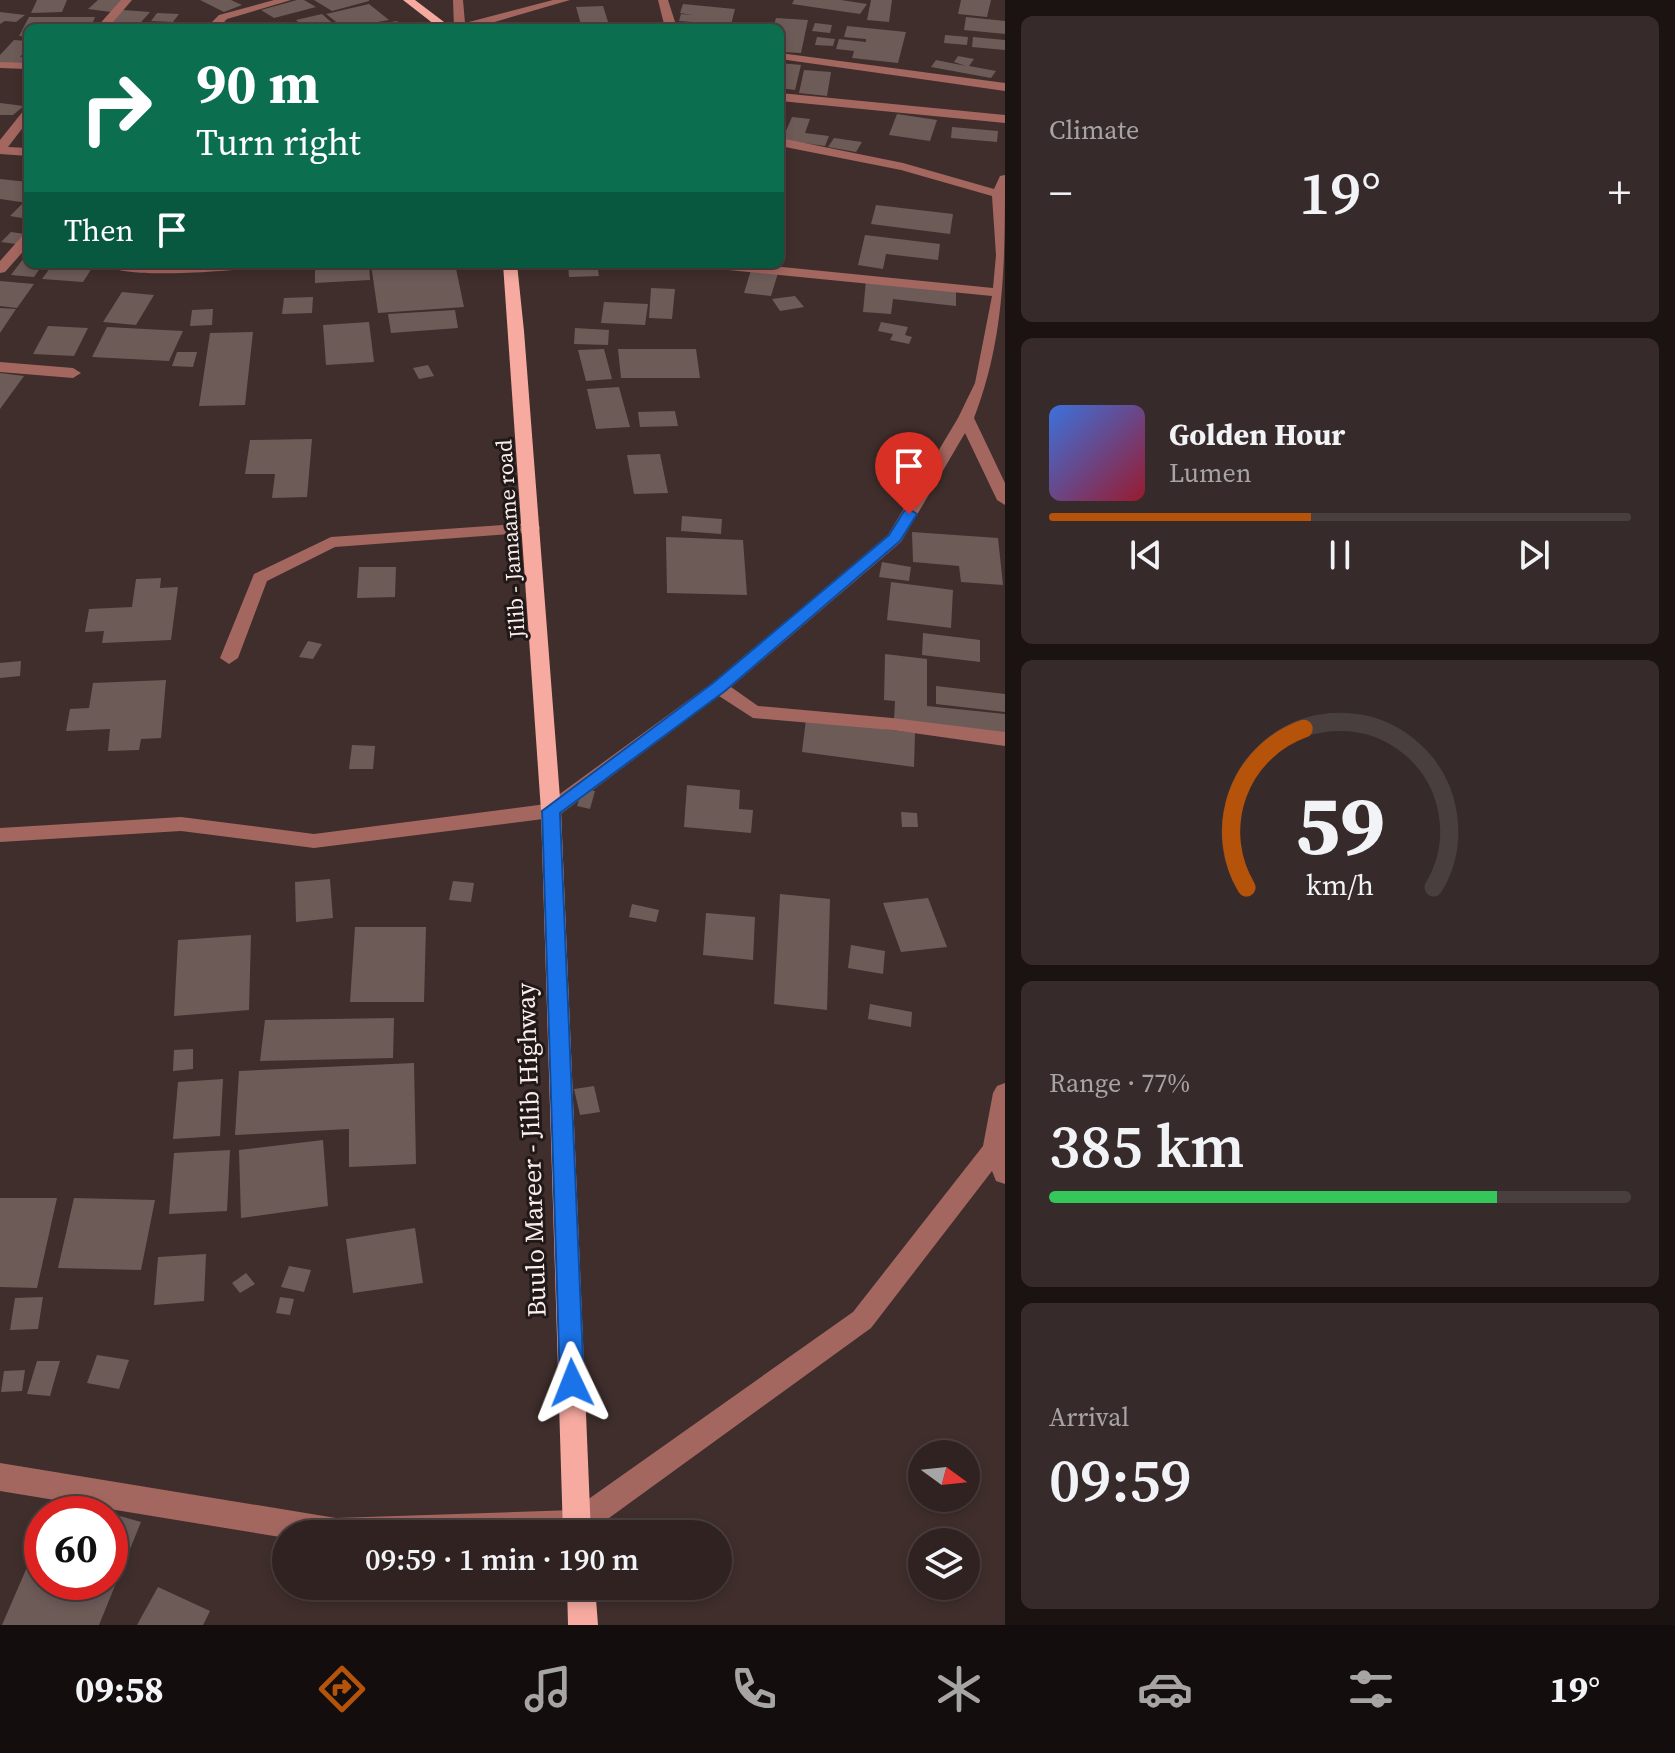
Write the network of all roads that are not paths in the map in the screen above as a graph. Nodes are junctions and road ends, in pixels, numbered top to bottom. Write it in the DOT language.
graph roads {
  1 [pos="127,0"];
  2 [pos="286,0"];
  3 [pos="408,0"];
  4 [pos="458,0"];
  5 [pos="565,0"];
  6 [pos="663,0"];
  7 [pos="106,24"];
  8 [pos="216,24"];
  9 [pos="441,24"];
  10 [pos="460,24"];
  11 [pos="475,24"];
  12 [pos="670,24"];
  13 [pos="784,57"];
  14 [pos="0,65"];
  15 [pos="24,66"];
  16 [pos="1005,87"];
  17 [pos="784,97"];
  18 [pos="24,118"];
  19 [pos="1005,119"];
  20 [pos="784,143"];
  21 [pos="0,149"];
  22 [pos="24,152"];
  23 [pos="1001,186"];
  24 [pos="14,253"];
  25 [pos="165,268"];
  26 [pos="195,268"];
  27 [pos="510,268"];
  28 [pos="750,268"];
  29 [pos="0,269"];
  30 [pos="1003,292"];
  31 [pos="0,367"];
  32 [pos="73,373"];
  33 [pos="966,418"];
  34 [pos="1004,496"];
  35 [pos="532,528"];
  36 [pos="229,658"];
  37 [pos="719,687"];
  38 [pos="1005,739"];
  39 [pos="551,811"];
  40 [pos="0,835"];
  41 [pos="1005,1093"];
  42 [pos="994,1150"];
  43 [pos="1005,1174"];
  44 [pos="0,1477"];
  45 [pos="577,1520"];
  46 [pos="589,1520"];
  47 [pos="272,1522"];
  48 [pos="582,1600"];
  49 [pos="583,1625"];
  1 -- 7 [label="street"];
  2 -- 8 [label="street"];
  3 -- 9 [label="main road"];
  4 -- 10 [label="street"];
  5 -- 11 [label="street"];
  6 -- 12 [label="street"];
  13 -- 16 [label="street"];
  14 -- 15 [label="street"];
  17 -- 19 [label="street"];
  18 -- 21 [label="street"];
  20 -- 23 [label="street"];
  21 -- 22 [label="street"];
  23 -- 30 [label="street"];
  24 -- 29 [label="street"];
  25 -- 26 [label="street"];
  27 -- 35 [label="main road, Jilib - Jamaame road"];
  28 -- 30 [label="street"];
  30 -- 33 [label="street"];
  31 -- 32 [label="street"];
  33 -- 34 [label="street"];
  33 -- 37 [label="street"];
  35 -- 36 [label="street"];
  35 -- 39 [label="main road, Jilib - Jamaame road"];
  37 -- 38 [label="street"];
  37 -- 39 [label="street"];
  39 -- 40 [label="street"];
  39 -- 45 [label="main road, Buulo Mareer - Jilib Highway"];
  41 -- 42 [label="street"];
  42 -- 43 [label="street"];
  42 -- 46 [label="street"];
  44 -- 47 [label="street"];
  48 -- 49 [label="main road"];
}
